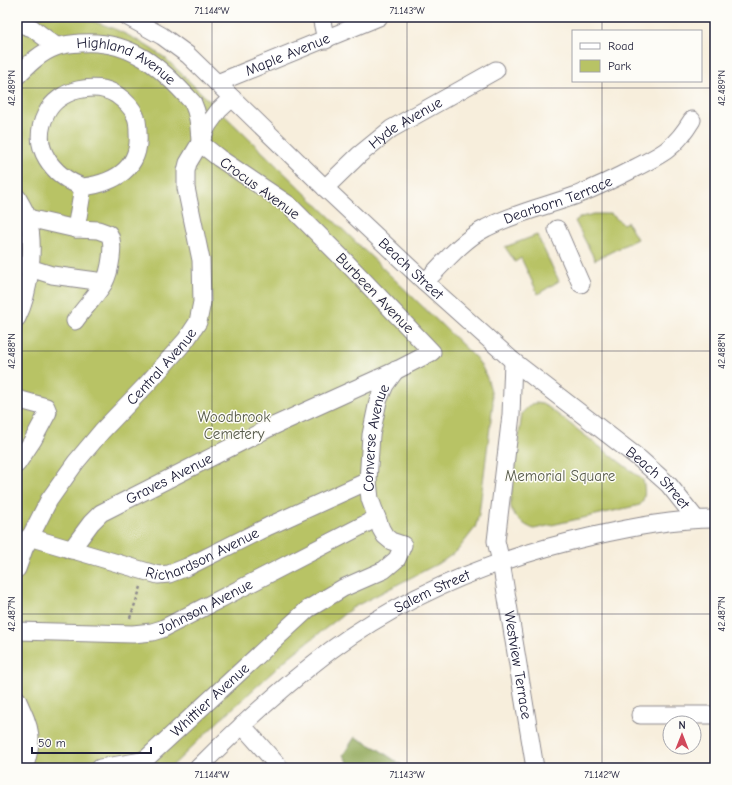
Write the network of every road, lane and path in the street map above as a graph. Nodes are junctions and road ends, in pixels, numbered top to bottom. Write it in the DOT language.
graph roads {
  1 [pos="128,17"];
  2 [pos="321,17"];
  3 [pos="379,17"];
  4 [pos="17,23"];
  5 [pos="326,40"];
  6 [pos="56,46"];
  7 [pos="496,70"];
  8 [pos="17,76"];
  9 [pos="218,83"];
  10 [pos="232,98"];
  11 [pos="692,120"];
  12 [pos="200,143"];
  13 [pos="83,187"];
  14 [pos="325,188"];
  15 [pos="17,197"];
  16 [pos="28,218"];
  17 [pos="76,229"];
  18 [pos="557,229"];
  19 [pos="318,234"];
  20 [pos="23,266"];
  21 [pos="104,282"];
  22 [pos="425,282"];
  23 [pos="581,284"];
  24 [pos="17,318"];
  25 [pos="75,321"];
  26 [pos="432,352"];
  27 [pos="513,361"];
  28 [pos="397,370"];
  29 [pos="17,399"];
  30 [pos="17,464"];
  31 [pos="368,481"];
  32 [pos="377,518"];
  33 [pos="696,519"];
  34 [pos="715,519"];
  35 [pos="23,544"];
  36 [pos="71,550"];
  37 [pos="501,562"];
  38 [pos="17,569"];
  39 [pos="146,571"];
  40 [pos="308,609"];
  41 [pos="17,631"];
  42 [pos="124,634"];
  43 [pos="17,699"];
  44 [pos="640,715"];
  45 [pos="715,715"];
  46 [pos="242,725"];
  47 [pos="23,762"];
  48 [pos="100,768"];
  49 [pos="198,768"];
  50 [pos="280,768"];
  51 [pos="535,768"];
  1 -- 9 [label="street, Beach Street"];
  2 -- 5 [label="street"];
  3 -- 5 [label="street, Maple Avenue"];
  4 -- 6 [label="street"];
  5 -- 9 [label="street, Maple Avenue"];
  6 -- 8 [label="street, Highland Avenue"];
  6 -- 12 [label="street, Highland Avenue"];
  7 -- 14 [label="street, Hyde Avenue"];
  9 -- 10 [label="street, Beach Street"];
  10 -- 12 [label="street, Central Avenue"];
  10 -- 14 [label="street, Beach Street"];
  11 -- 22 [label="street, Dearborn Terrace"];
  12 -- 19 [label="street, Crocus Avenue"];
  12 -- 35 [label="street, Central Avenue"];
  13 -- 13 [label="street"];
  13 -- 17 [label="street"];
  14 -- 22 [label="street, Beach Street"];
  15 -- 16 [label="street"];
  16 -- 17 [label="street"];
  16 -- 20 [label="street"];
  17 -- 21 [label="street"];
  18 -- 23 [label="street"];
  19 -- 26 [label="street, Burbeen Avenue"];
  20 -- 21 [label="street"];
  20 -- 24 [label="street"];
  21 -- 25 [label="street"];
  22 -- 27 [label="street, Beach Street"];
  26 -- 28 [label="street, Graves Avenue"];
  27 -- 33 [label="street, Beach Street"];
  27 -- 37 [label="street, Westview Terrace"];
  28 -- 31 [label="street, Converse Avenue"];
  28 -- 36 [label="street, Graves Avenue"];
  29 -- 30 [label="street"];
  31 -- 32 [label="street, Converse Avenue"];
  31 -- 39 [label="street, Richardson Avenue"];
  32 -- 40 [label="street, Converse Avenue"];
  32 -- 42 [label="street, Johnson Avenue"];
  33 -- 34 [label="street, Salem Street"];
  33 -- 37 [label="street, Salem Street"];
  35 -- 36 [label="street, Richardson Avenue"];
  35 -- 38 [label="street, Central Avenue"];
  36 -- 39 [label="street, Richardson Avenue"];
  37 -- 46 [label="street, Salem Street"];
  37 -- 51 [label="street, Westview Terrace"];
  39 -- 42 [label="path"];
  40 -- 48 [label="street, Whittier Avenue"];
  41 -- 42 [label="street, Johnson Avenue"];
  43 -- 47 [label="street"];
  44 -- 45 [label="street"];
  46 -- 49 [label="street, Salem Street"];
  46 -- 50 [label="street"];
}
